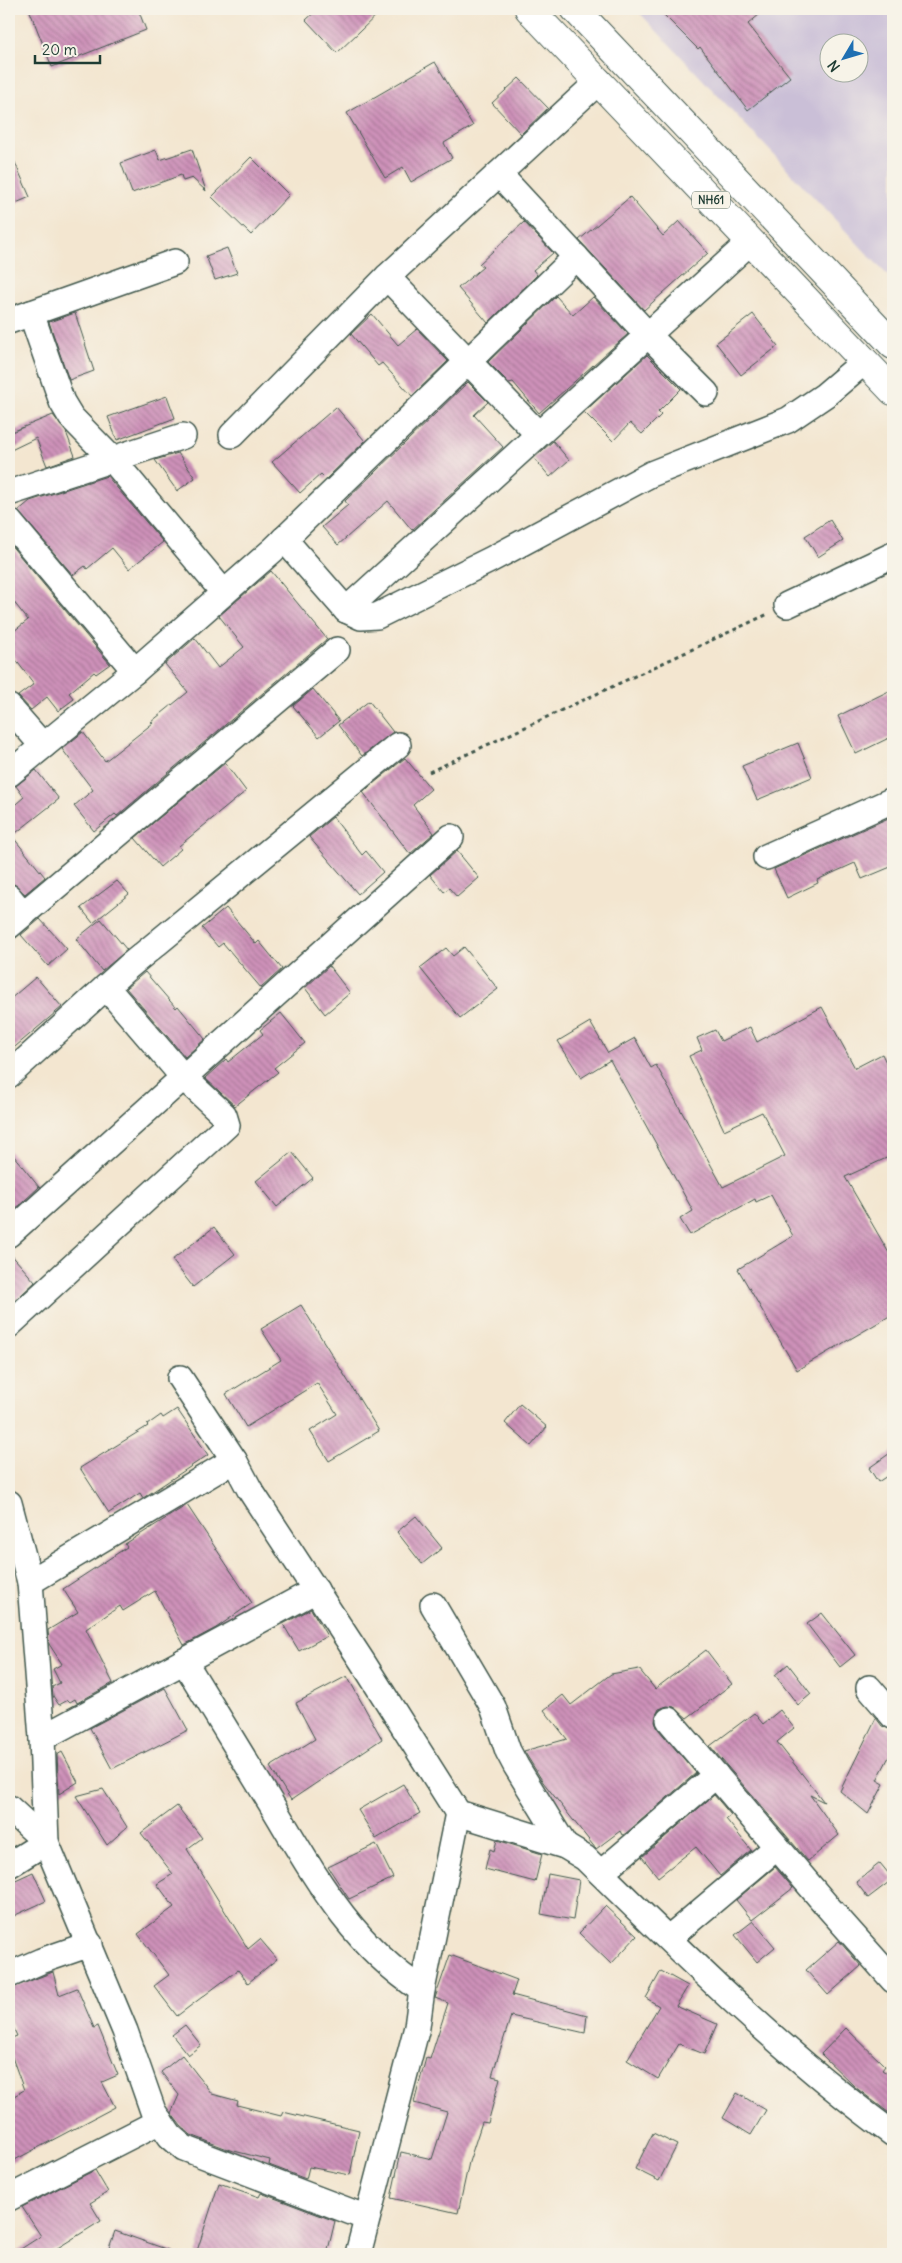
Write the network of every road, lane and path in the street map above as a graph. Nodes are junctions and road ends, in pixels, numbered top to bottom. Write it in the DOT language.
graph roads {
  1 [pos="529,9"];
  2 [pos="575,9"];
  3 [pos="599,82"];
  4 [pos="499,174"];
  5 [pos="750,242"];
  6 [pos="576,257"];
  7 [pos="175,262"];
  8 [pos="387,277"];
  9 [pos="20,317"];
  10 [pos="648,335"];
  11 [pos="893,345"];
  12 [pos="864,360"];
  13 [pos="469,361"];
  14 [pos="893,391"];
  15 [pos="706,393"];
  16 [pos="538,434"];
  17 [pos="232,435"];
  18 [pos="183,436"];
  19 [pos="112,460"];
  20 [pos="9,493"];
  21 [pos="9,521"];
  22 [pos="284,539"];
  23 [pos="893,555"];
  24 [pos="224,593"];
  25 [pos="787,606"];
  26 [pos="346,610"];
  27 [pos="337,650"];
  28 [pos="135,671"];
  29 [pos="9,707"];
  30 [pos="398,744"];
  31 [pos="42,746"];
  32 [pos="429,772"];
  33 [pos="9,774"];
  34 [pos="893,800"];
  35 [pos="451,837"];
  36 [pos="766,857"];
  37 [pos="13,912"];
  38 [pos="106,988"];
  39 [pos="9,1075"];
  40 [pos="184,1078"];
  41 [pos="9,1234"];
  42 [pos="9,1326"];
  43 [pos="180,1378"];
  44 [pos="234,1460"];
  45 [pos="9,1508"];
  46 [pos="30,1582"];
  47 [pos="316,1590"];
  48 [pos="433,1605"];
  49 [pos="184,1661"];
  50 [pos="869,1688"];
  51 [pos="893,1716"];
  52 [pos="669,1720"];
  53 [pos="42,1738"];
  54 [pos="716,1775"];
  55 [pos="9,1808"];
  56 [pos="458,1813"];
  57 [pos="46,1842"];
  58 [pos="565,1846"];
  59 [pos="777,1847"];
  60 [pos="9,1865"];
  61 [pos="601,1873"];
  62 [pos="669,1938"];
  63 [pos="90,1944"];
  64 [pos="9,1975"];
  65 [pos="893,1980"];
  66 [pos="422,1990"];
  67 [pos="160,2122"];
  68 [pos="893,2134"];
  69 [pos="9,2198"];
  70 [pos="367,2218"];
  71 [pos="358,2254"];
  1 -- 3 [label="highway, NH61"];
  2 -- 11 [label="highway, NH61"];
  3 -- 4 [label="street"];
  3 -- 5 [label="highway, NH61"];
  4 -- 6 [label="street"];
  4 -- 8 [label="street"];
  5 -- 10 [label="street"];
  5 -- 12 [label="highway, NH61"];
  6 -- 10 [label="street"];
  6 -- 13 [label="street"];
  7 -- 9 [label="street"];
  8 -- 13 [label="street"];
  8 -- 17 [label="street"];
  9 -- 19 [label="street"];
  10 -- 15 [label="street"];
  10 -- 16 [label="street"];
  12 -- 14 [label="highway, NH61"];
  12 -- 26 [label="street"];
  13 -- 16 [label="street"];
  13 -- 22 [label="street"];
  16 -- 26 [label="street"];
  18 -- 19 [label="street"];
  19 -- 20 [label="street"];
  19 -- 24 [label="street"];
  21 -- 28 [label="street"];
  22 -- 24 [label="street"];
  22 -- 26 [label="street"];
  23 -- 25 [label="street"];
  24 -- 28 [label="street"];
  25 -- 32 [label="path"];
  27 -- 37 [label="street"];
  28 -- 31 [label="street"];
  29 -- 31 [label="street"];
  30 -- 38 [label="street"];
  31 -- 33 [label="street"];
  34 -- 36 [label="street"];
  35 -- 40 [label="street"];
  38 -- 39 [label="street"];
  38 -- 40 [label="street"];
  40 -- 41 [label="street"];
  40 -- 42 [label="street"];
  43 -- 44 [label="street"];
  44 -- 46 [label="street"];
  44 -- 47 [label="street"];
  45 -- 46 [label="street"];
  46 -- 53 [label="street"];
  47 -- 49 [label="street"];
  47 -- 56 [label="street"];
  48 -- 58 [label="street"];
  49 -- 53 [label="street"];
  49 -- 66 [label="street"];
  50 -- 51 [label="street"];
  52 -- 54 [label="street"];
  53 -- 57 [label="street"];
  54 -- 59 [label="street"];
  54 -- 61 [label="street"];
  55 -- 57 [label="street"];
  56 -- 58 [label="street"];
  56 -- 66 [label="street"];
  57 -- 60 [label="street"];
  57 -- 63 [label="street"];
  58 -- 61 [label="street"];
  59 -- 62 [label="street"];
  59 -- 65 [label="street"];
  61 -- 62 [label="street"];
  62 -- 68 [label="street"];
  63 -- 64 [label="street"];
  63 -- 67 [label="street"];
  66 -- 70 [label="street"];
  67 -- 69 [label="street"];
  67 -- 70 [label="street"];
  70 -- 71 [label="street"];
}
